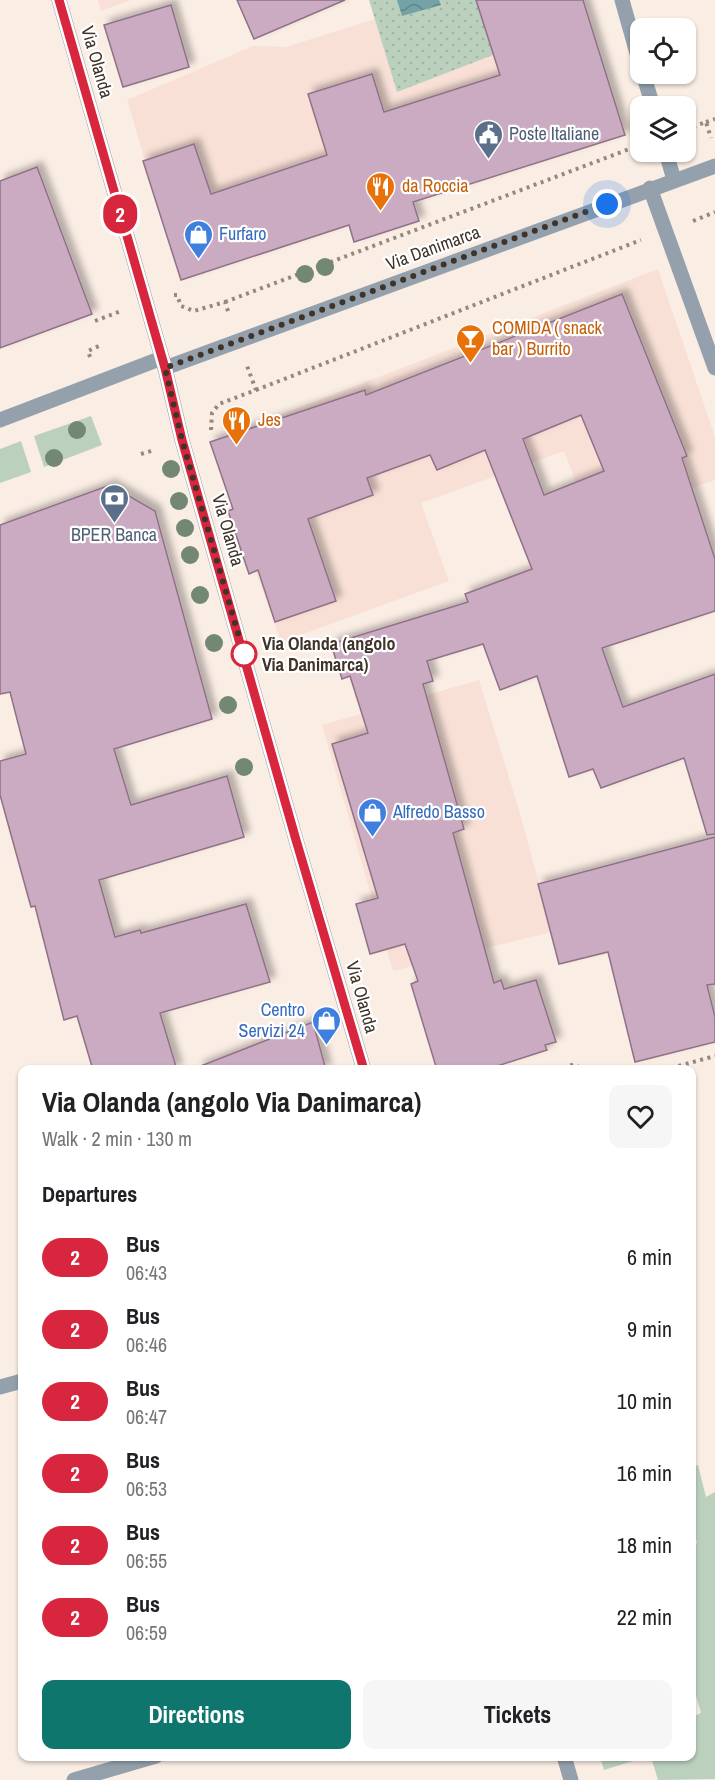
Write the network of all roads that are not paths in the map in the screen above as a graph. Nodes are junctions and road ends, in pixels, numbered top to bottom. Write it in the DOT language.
graph roads {
  1 [pos="59,0"];
  2 [pos="622,0"];
  3 [pos="630,28"];
  4 [pos="669,162"];
  5 [pos="715,166"];
  6 [pos="674,180"];
  7 [pos="650,188"];
  8 [pos="163,363"];
  9 [pos="715,368"];
  10 [pos="0,420"];
  11 [pos="363,1065"];
  12 [pos="18,1382"];
  13 [pos="0,1387"];
  14 [pos="139,1761"];
  15 [pos="565,1761"];
  16 [pos="74,1780"];
  17 [pos="571,1780"];
  1 -- 8 [label="street, Via Olanda"];
  2 -- 3 [label="street"];
  4 -- 6 [label="street"];
  5 -- 6 [label="street, Via Danimarca"];
  6 -- 7 [label="street, Via Danimarca"];
  7 -- 8 [label="street, Via Danimarca"];
  7 -- 9 [label="street"];
  8 -- 10 [label="street, Via Danimarca"];
  8 -- 11 [label="street, Via Olanda"];
  12 -- 13 [label="street"];
  14 -- 16 [label="street"];
  15 -- 17 [label="street"];
}
